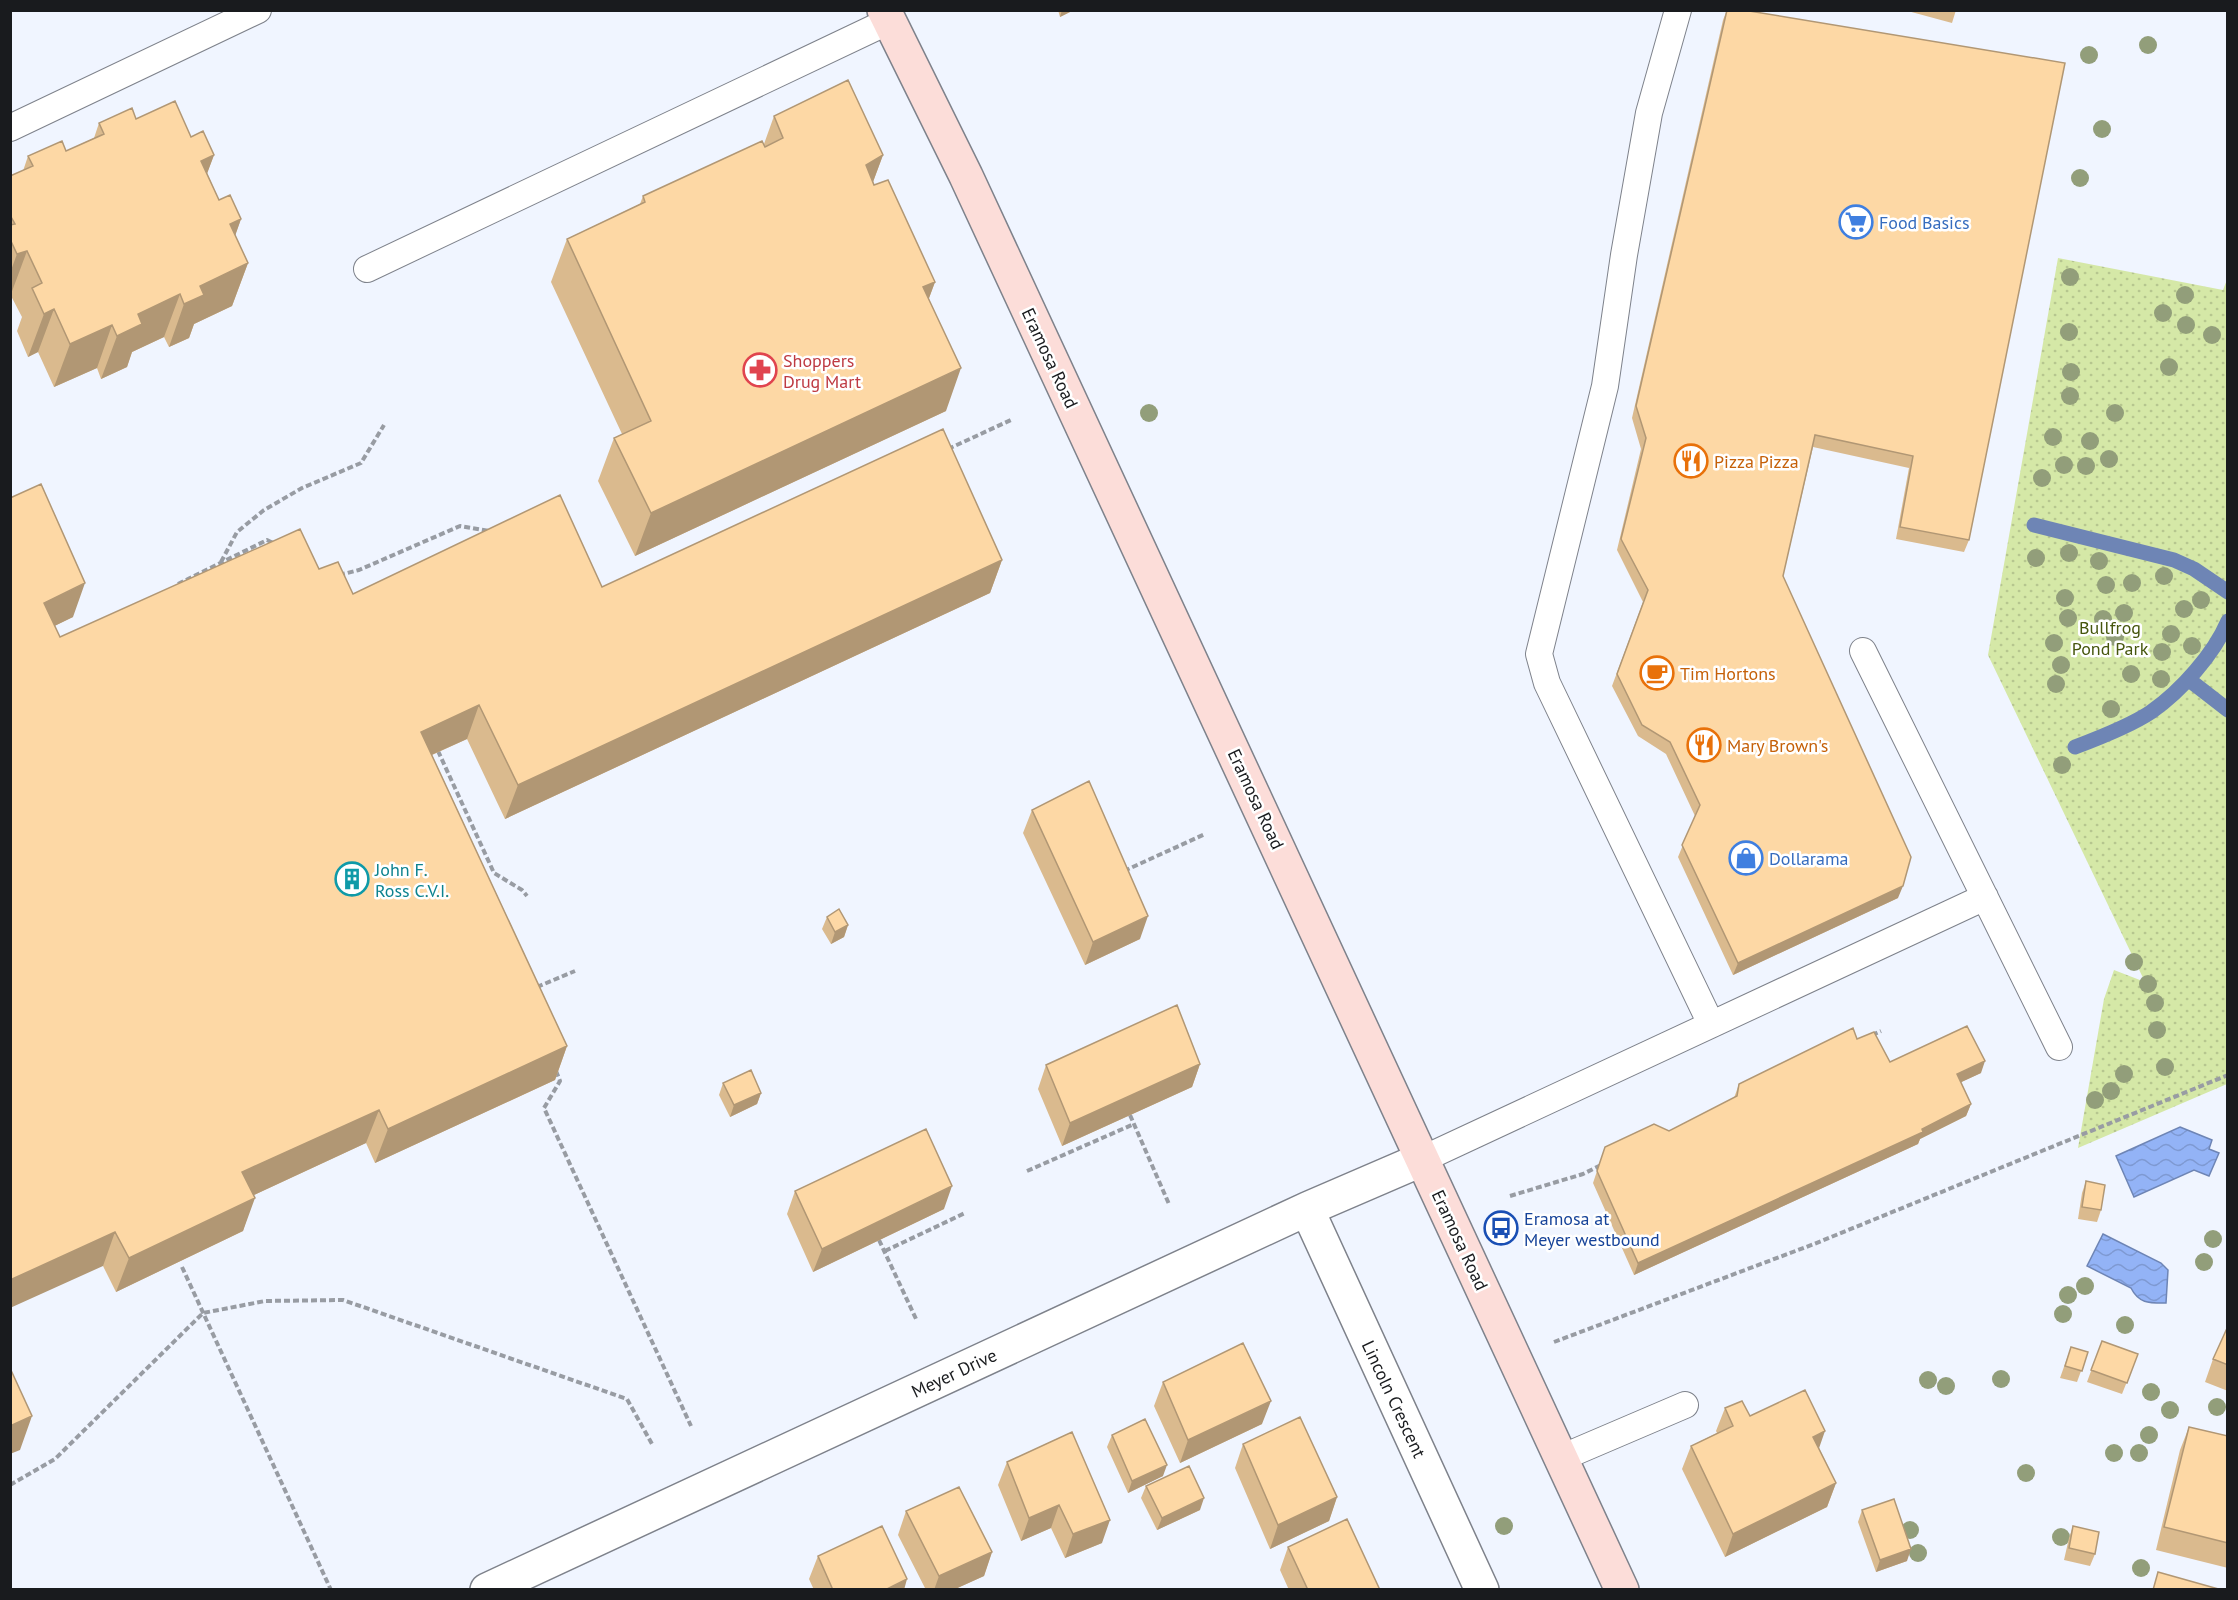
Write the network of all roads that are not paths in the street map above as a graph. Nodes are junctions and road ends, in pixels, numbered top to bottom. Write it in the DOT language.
graph roads {
  1 [pos="258,10"];
  2 [pos="1678,10"];
  3 [pos="886,16"];
  4 [pos="10,128"];
  5 [pos="367,269"];
  6 [pos="1863,651"];
  7 [pos="1985,897"];
  8 [pos="1711,1023"];
  9 [pos="2059,1047"];
  10 [pos="1423,1159"];
  11 [pos="1307,1209"];
  12 [pos="1685,1405"];
  13 [pos="1561,1458"];
  14 [pos="487,1590"];
  15 [pos="1482,1590"];
  16 [pos="1622,1590"];
  1 -- 4 [label="lane"];
  2 -- 8 [label="lane"];
  3 -- 5 [label="lane"];
  3 -- 10 [label="main road, Eramosa Road"];
  6 -- 7 [label="lane"];
  7 -- 8 [label="lane"];
  7 -- 9 [label="lane"];
  8 -- 10 [label="lane"];
  10 -- 11 [label="street, Meyer Drive"];
  10 -- 13 [label="main road, Eramosa Road"];
  11 -- 14 [label="street, Meyer Drive"];
  11 -- 15 [label="street, Lincoln Crescent"];
  12 -- 13 [label="lane"];
  13 -- 16 [label="main road, Eramosa Road"];
}
